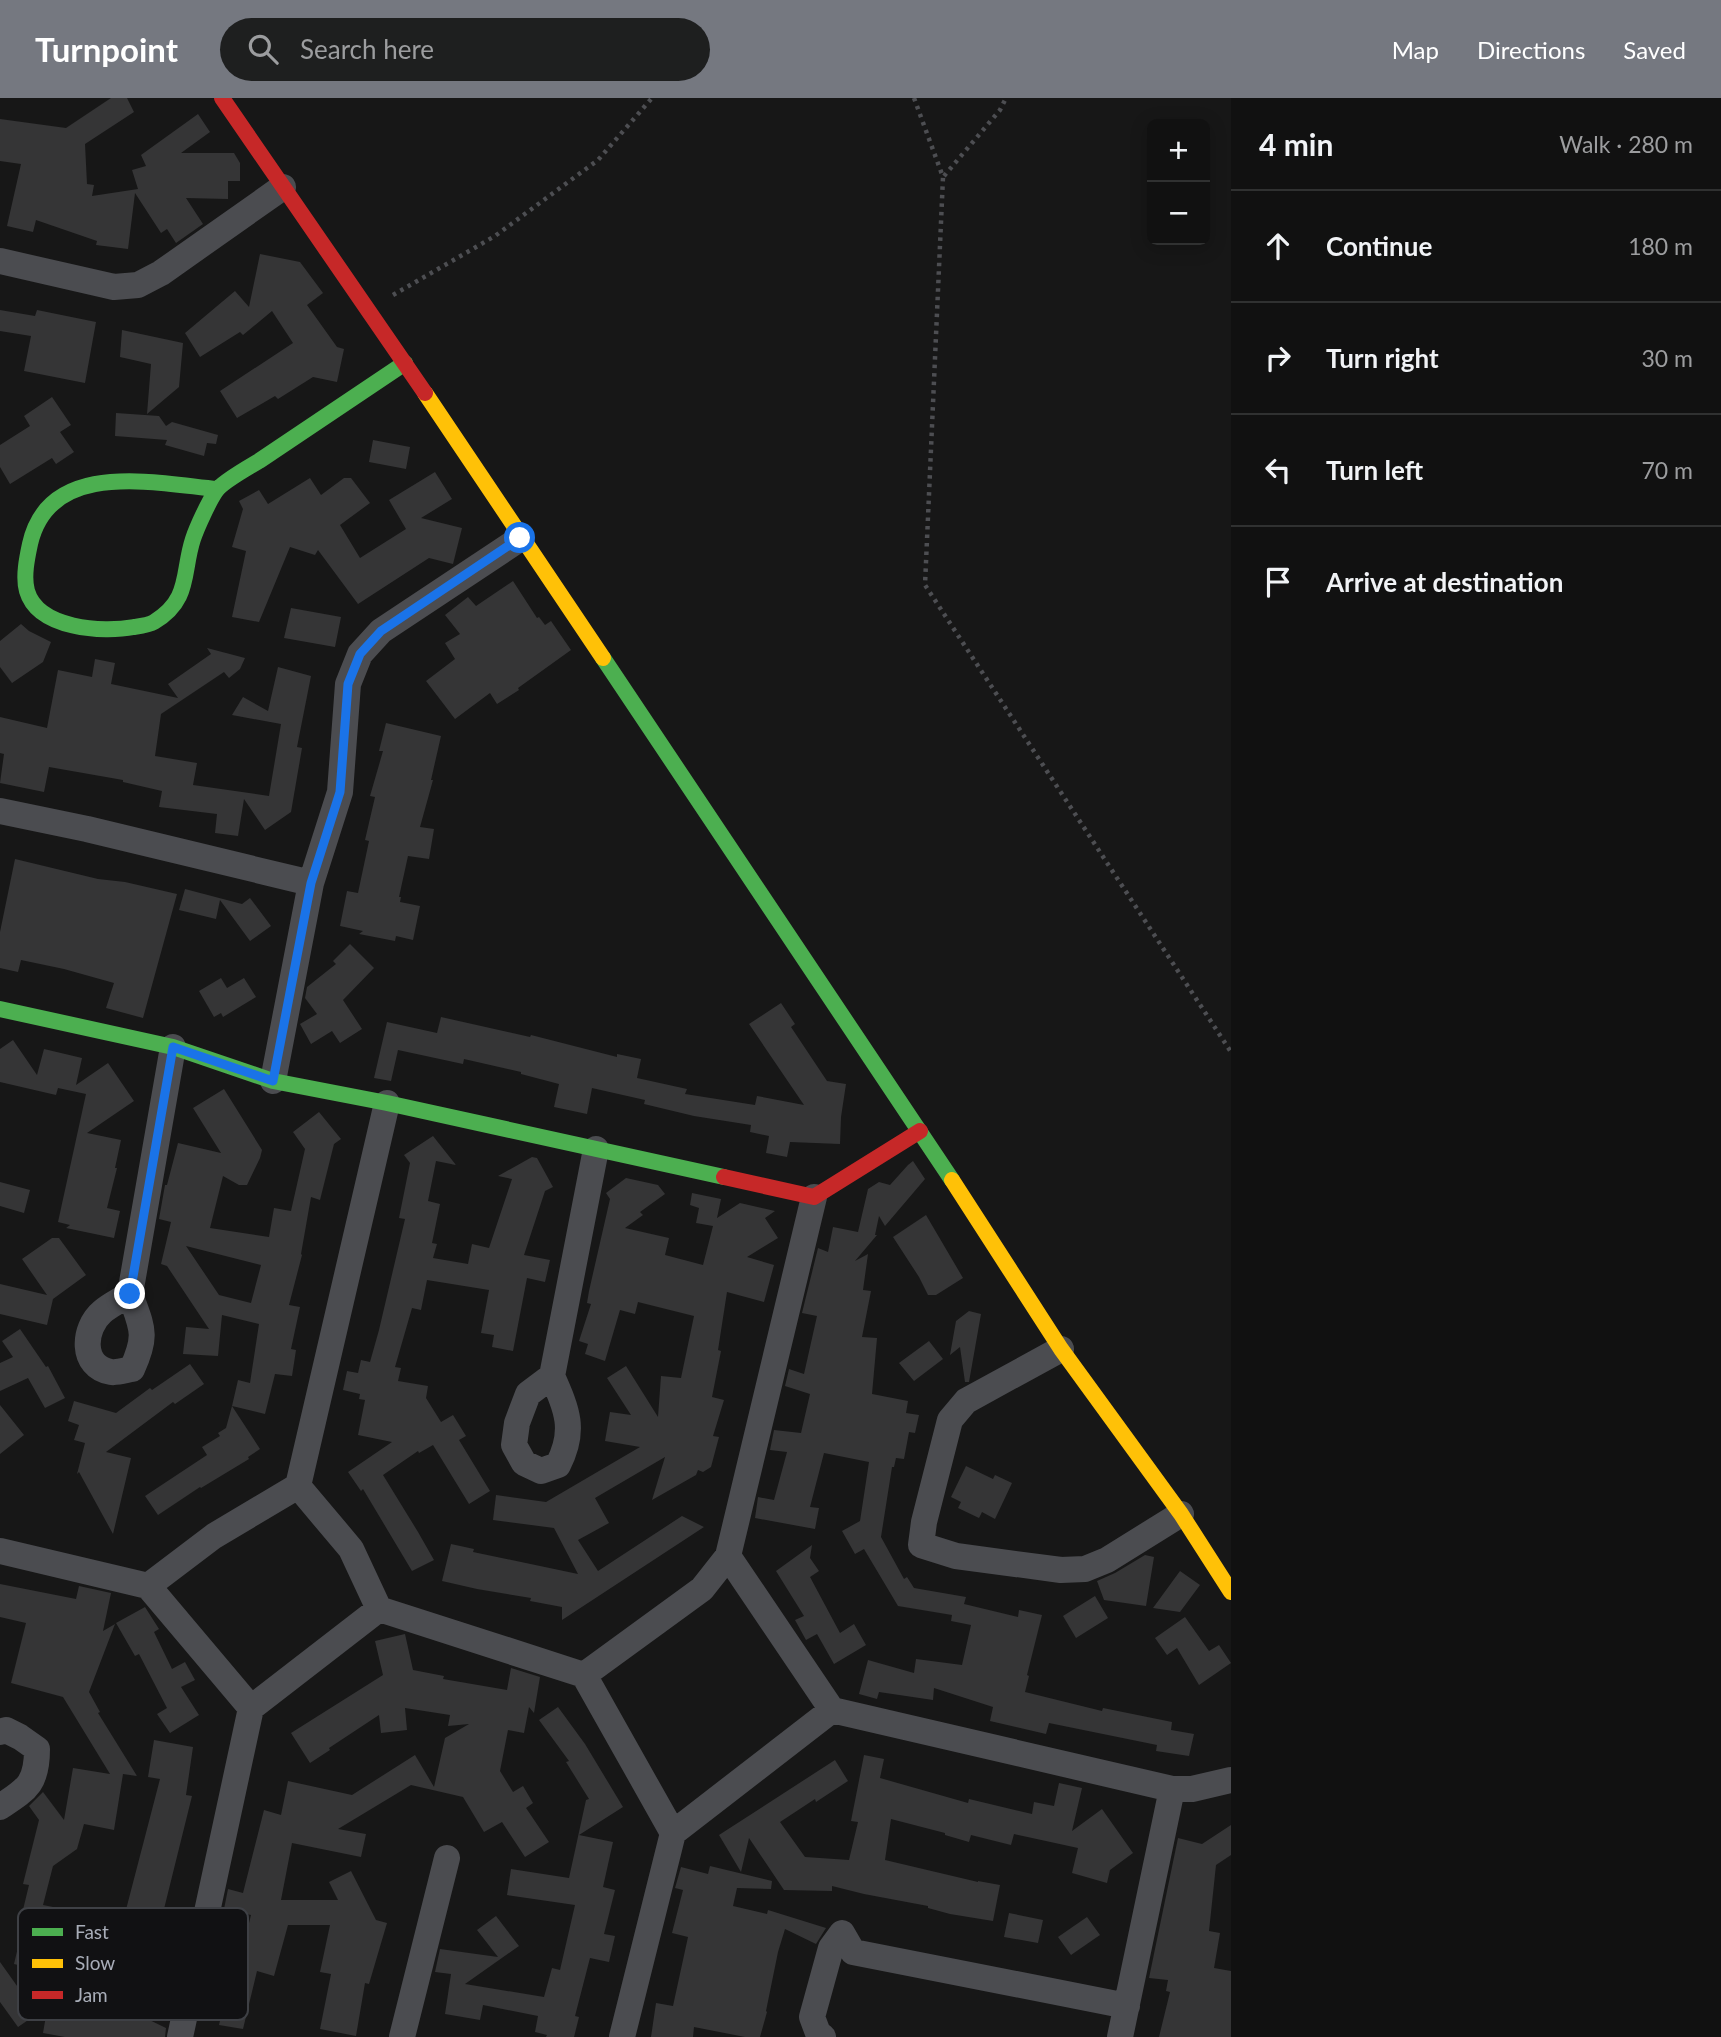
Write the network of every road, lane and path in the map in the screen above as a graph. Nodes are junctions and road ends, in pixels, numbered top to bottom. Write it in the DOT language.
graph roads {
  1 [pos="222,98"];
  2 [pos="652,98"];
  3 [pos="914,98"];
  4 [pos="1006,98"];
  5 [pos="943,177"];
  6 [pos="283,187"];
  7 [pos="0,261"];
  8 [pos="368,310"];
  9 [pos="405,363"];
  10 [pos="217,489"];
  11 [pos="520,538"];
  12 [pos="0,811"];
  13 [pos="311,883"];
  14 [pos="0,1009"];
  15 [pos="173,1047"];
  16 [pos="1231,1052"];
  17 [pos="273,1081"];
  18 [pos="387,1103"];
  19 [pos="920,1131"];
  20 [pos="596,1149"];
  21 [pos="814,1197"];
  22 [pos="130,1294"];
  23 [pos="1061,1349"];
  24 [pos="552,1376"];
  25 [pos="298,1486"];
  26 [pos="1181,1514"];
  27 [pos="0,1551"];
  28 [pos="728,1556"];
  29 [pos="148,1586"];
  30 [pos="1231,1592"];
  31 [pos="379,1609"];
  32 [pos="584,1675"];
  33 [pos="251,1708"];
  34 [pos="832,1710"];
  35 [pos="0,1732"];
  36 [pos="1231,1780"];
  37 [pos="1172,1789"];
  38 [pos="0,1807"];
  39 [pos="673,1833"];
  40 [pos="447,1858"];
  41 [pos="208,1908"];
  42 [pos="1127,2006"];
  43 [pos="402,2037"];
  44 [pos="622,2037"];
  45 [pos="823,2037"];
  46 [pos="1120,2037"];
  1 -- 6 [label="street"];
  2 -- 8 [label="path"];
  3 -- 5 [label="path"];
  4 -- 5 [label="path"];
  5 -- 16 [label="path"];
  6 -- 7 [label="street"];
  6 -- 8 [label="street"];
  8 -- 9 [label="street"];
  9 -- 10 [label="street"];
  9 -- 11 [label="street"];
  10 -- 10 [label="street"];
  11 -- 13 [label="street"];
  11 -- 19 [label="street"];
  12 -- 13 [label="street"];
  13 -- 17 [label="street"];
  14 -- 15 [label="street"];
  15 -- 17 [label="street"];
  15 -- 22 [label="street"];
  17 -- 18 [label="street"];
  18 -- 20 [label="street"];
  18 -- 25 [label="street"];
  19 -- 21 [label="street"];
  19 -- 23 [label="street"];
  20 -- 21 [label="street"];
  20 -- 24 [label="street"];
  21 -- 28 [label="street"];
  23 -- 26 [label="street"];
  23 -- 26 [label="street"];
  25 -- 29 [label="street"];
  25 -- 31 [label="street"];
  26 -- 30 [label="street"];
  27 -- 29 [label="street"];
  28 -- 32 [label="street"];
  28 -- 34 [label="street"];
  29 -- 33 [label="street"];
  31 -- 32 [label="street"];
  31 -- 33 [label="street"];
  32 -- 39 [label="street"];
  33 -- 41 [label="street"];
  34 -- 37 [label="street"];
  34 -- 39 [label="street"];
  35 -- 38 [label="street"];
  36 -- 37 [label="street"];
  37 -- 42 [label="street"];
  39 -- 44 [label="street"];
  40 -- 43 [label="street"];
  42 -- 45 [label="street"];
  42 -- 46 [label="street"];
}
